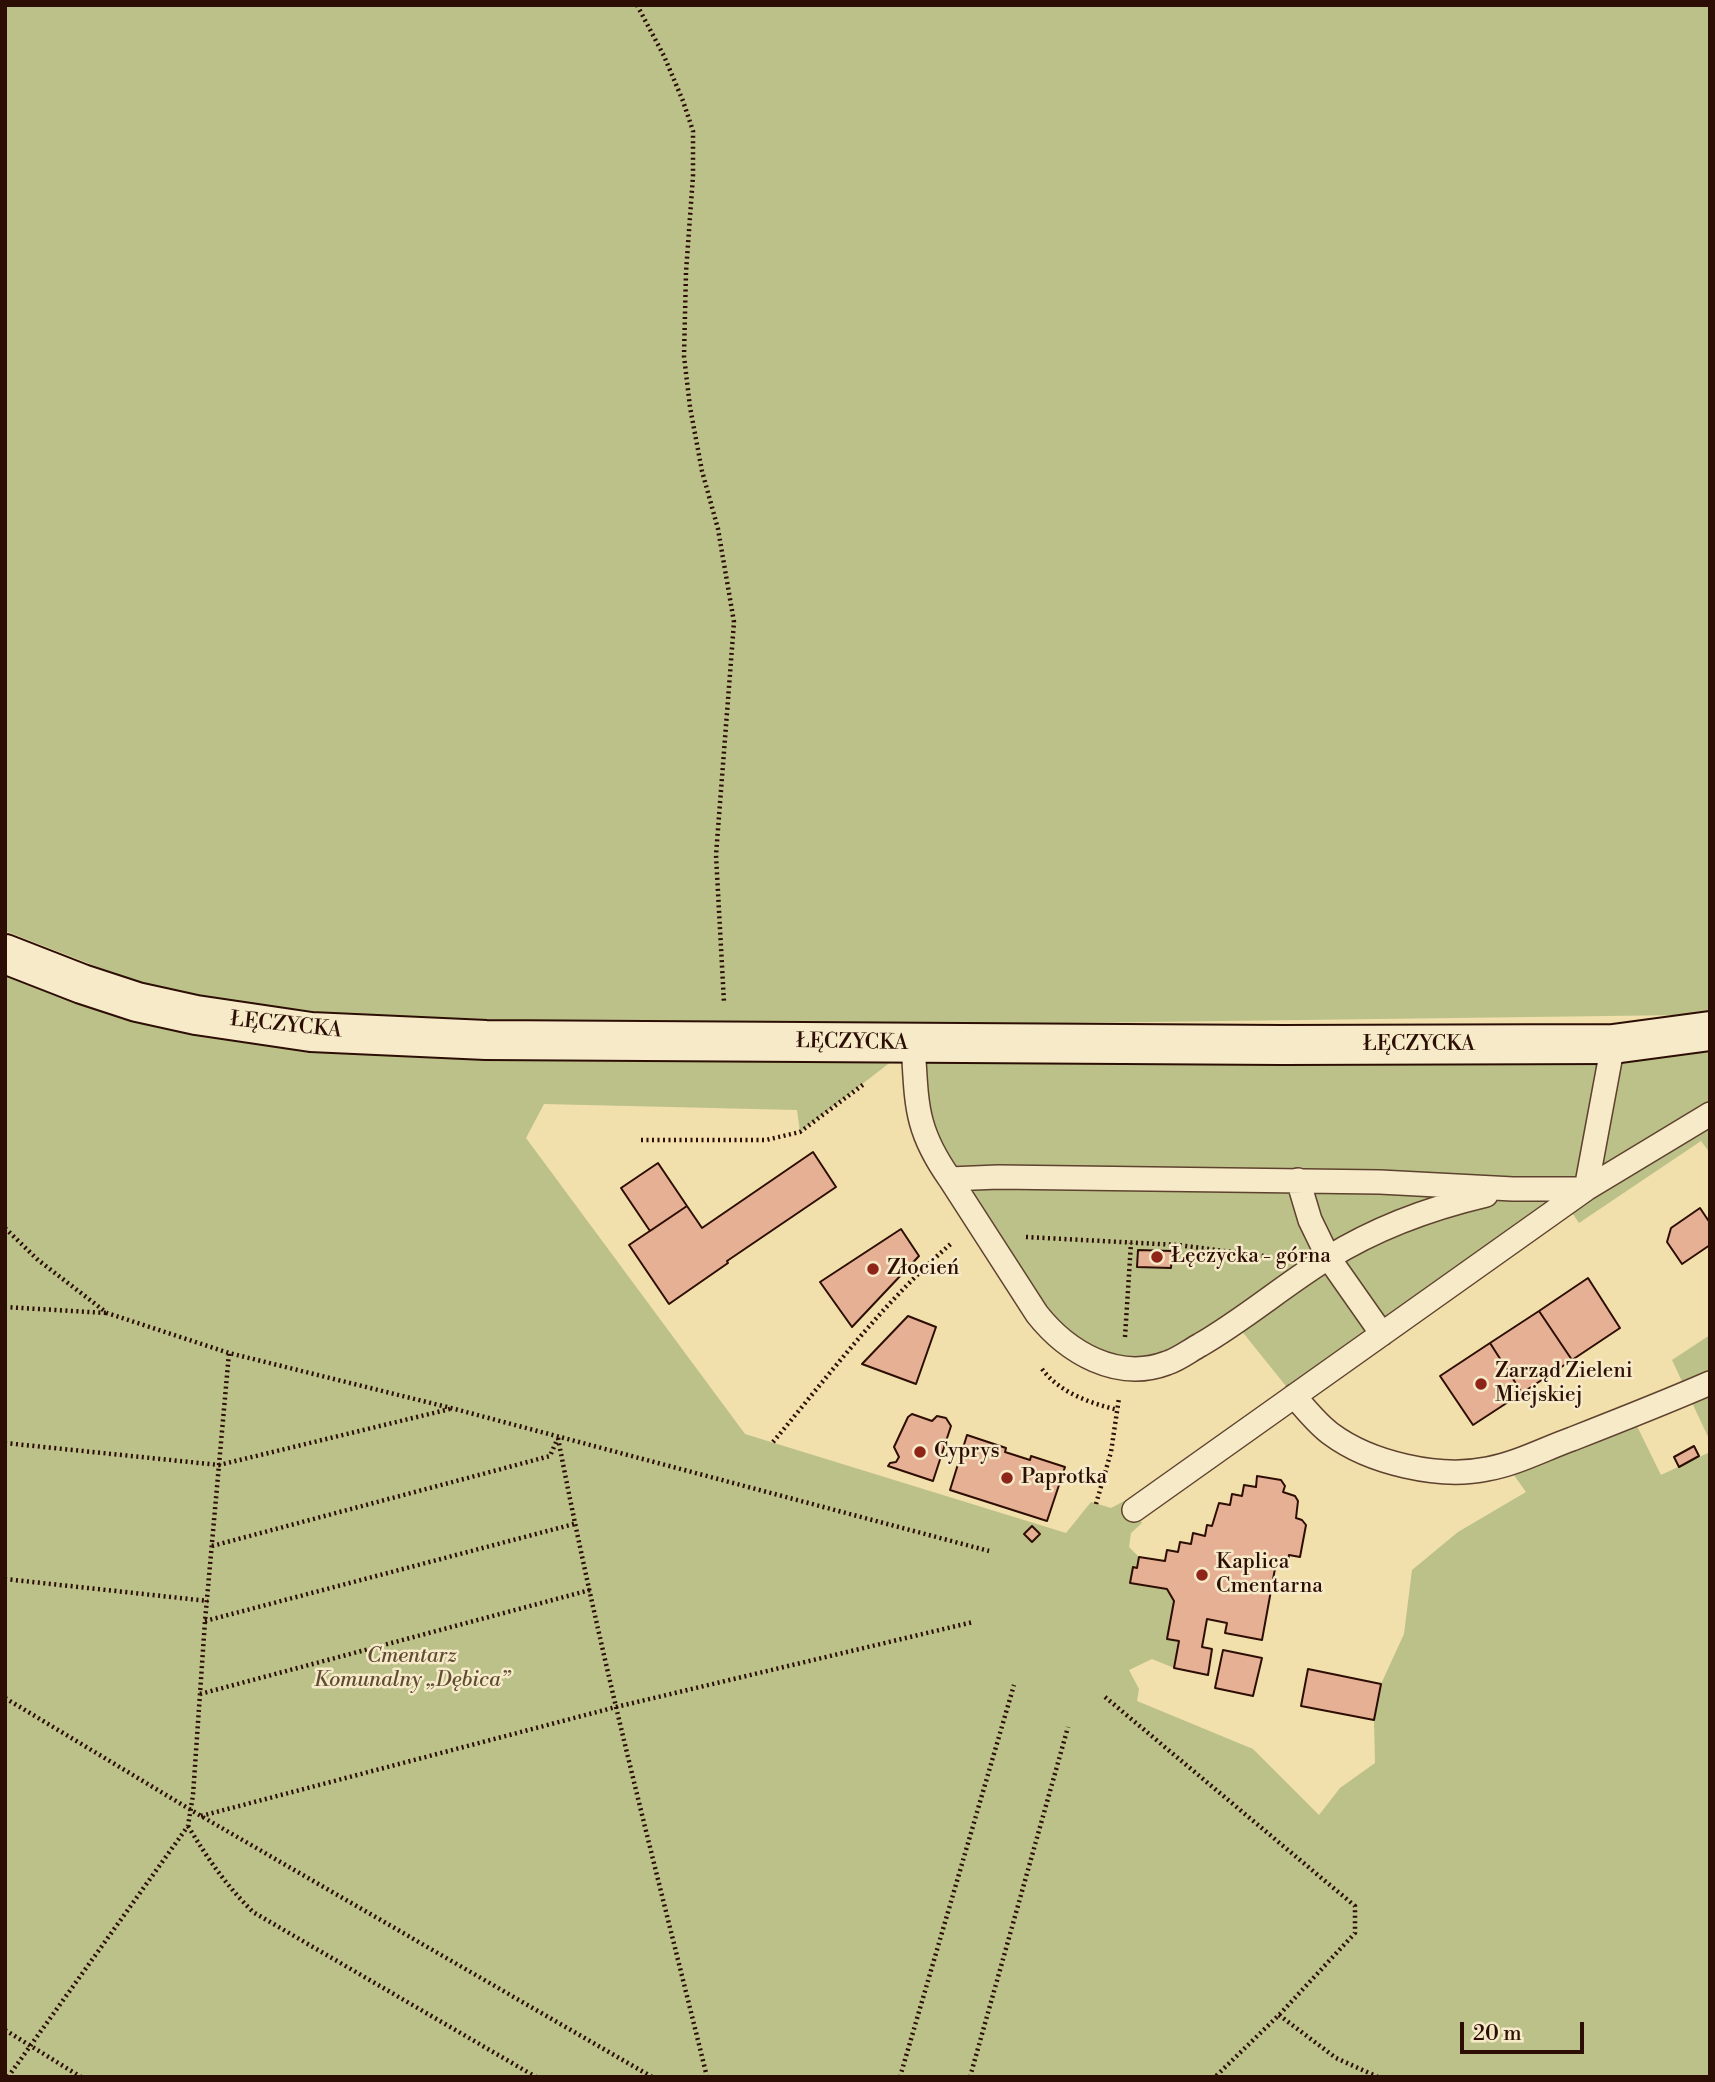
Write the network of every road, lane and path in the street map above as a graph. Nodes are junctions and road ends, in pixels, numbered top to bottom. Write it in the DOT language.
graph roads {
  1 [pos="638,5"];
  2 [pos="5,954"];
  3 [pos="1710,1031"];
  4 [pos="727,1042"];
  5 [pos="913,1044"];
  6 [pos="1613,1044"];
  7 [pos="1710,1114"];
  8 [pos="641,1140"];
  9 [pos="950,1179"];
  10 [pos="1298,1180"];
  11 [pos="1513,1189"];
  12 [pos="1586,1189"];
  13 [pos="5,1228"];
  14 [pos="1328,1257"];
  15 [pos="5,1307"];
  16 [pos="107,1313"];
  17 [pos="1382,1334"];
  18 [pos="229,1353"];
  19 [pos="1710,1383"];
  20 [pos="1294,1396"];
  21 [pos="451,1408"];
  22 [pos="558,1438"];
  23 [pos="5,1443"];
  24 [pos="219,1465"];
  25 [pos="1134,1510"];
  26 [pos="574,1524"];
  27 [pos="212,1546"];
  28 [pos="989,1550"];
  29 [pos="5,1579"];
  30 [pos="590,1590"];
  31 [pos="208,1601"];
  32 [pos="205,1621"];
  33 [pos="973,1622"];
  34 [pos="1014,1685"];
  35 [pos="200,1694"];
  36 [pos="1105,1697"];
  37 [pos="5,1699"];
  38 [pos="616,1707"];
  39 [pos="1068,1727"];
  40 [pos="191,1810"];
  41 [pos="201,1816"];
  42 [pos="188,1826"];
  43 [pos="1279,2015"];
  44 [pos="5,2030"];
  45 [pos="30,2045"];
  46 [pos="8,2077"];
  47 [pos="80,2077"];
  48 [pos="536,2077"];
  49 [pos="652,2077"];
  50 [pos="707,2077"];
  51 [pos="900,2077"];
  52 [pos="970,2077"];
  53 [pos="1215,2077"];
  54 [pos="1378,2077"];
  1 -- 4 [label="path"];
  2 -- 4 [label="main road, ŁĘCZYCKA"];
  3 -- 6 [label="main road, ŁĘCZYCKA"];
  4 -- 5 [label="main road, ŁĘCZYCKA"];
  5 -- 6 [label="main road, ŁĘCZYCKA"];
  5 -- 8 [label="path"];
  5 -- 9 [label="lane"];
  6 -- 12 [label="lane"];
  7 -- 12 [label="lane"];
  9 -- 10 [label="lane"];
  9 -- 14 [label="lane"];
  10 -- 11 [label="lane"];
  10 -- 14 [label="lane"];
  11 -- 12 [label="lane"];
  11 -- 14 [label="lane"];
  12 -- 17 [label="lane"];
  13 -- 16 [label="path"];
  14 -- 17 [label="lane"];
  15 -- 16 [label="path"];
  16 -- 18 [label="path"];
  17 -- 20 [label="lane"];
  18 -- 21 [label="path"];
  18 -- 24 [label="path"];
  19 -- 20 [label="lane"];
  20 -- 25 [label="lane"];
  21 -- 22 [label="path"];
  21 -- 24 [label="path"];
  22 -- 26 [label="path"];
  22 -- 27 [label="path"];
  22 -- 28 [label="path"];
  23 -- 24 [label="path"];
  24 -- 27 [label="path"];
  26 -- 30 [label="path"];
  26 -- 32 [label="path"];
  27 -- 31 [label="path"];
  29 -- 31 [label="path"];
  30 -- 35 [label="path"];
  30 -- 38 [label="path"];
  31 -- 32 [label="path"];
  32 -- 35 [label="path"];
  33 -- 38 [label="path"];
  34 -- 51 [label="path"];
  35 -- 40 [label="path"];
  36 -- 43 [label="path"];
  37 -- 40 [label="path"];
  38 -- 41 [label="path"];
  38 -- 50 [label="path"];
  39 -- 52 [label="path"];
  40 -- 41 [label="path"];
  40 -- 42 [label="path"];
  41 -- 49 [label="path"];
  42 -- 45 [label="path"];
  42 -- 48 [label="path"];
  43 -- 53 [label="path"];
  43 -- 54 [label="path"];
  44 -- 45 [label="path"];
  45 -- 46 [label="path"];
  45 -- 47 [label="path"];
}
